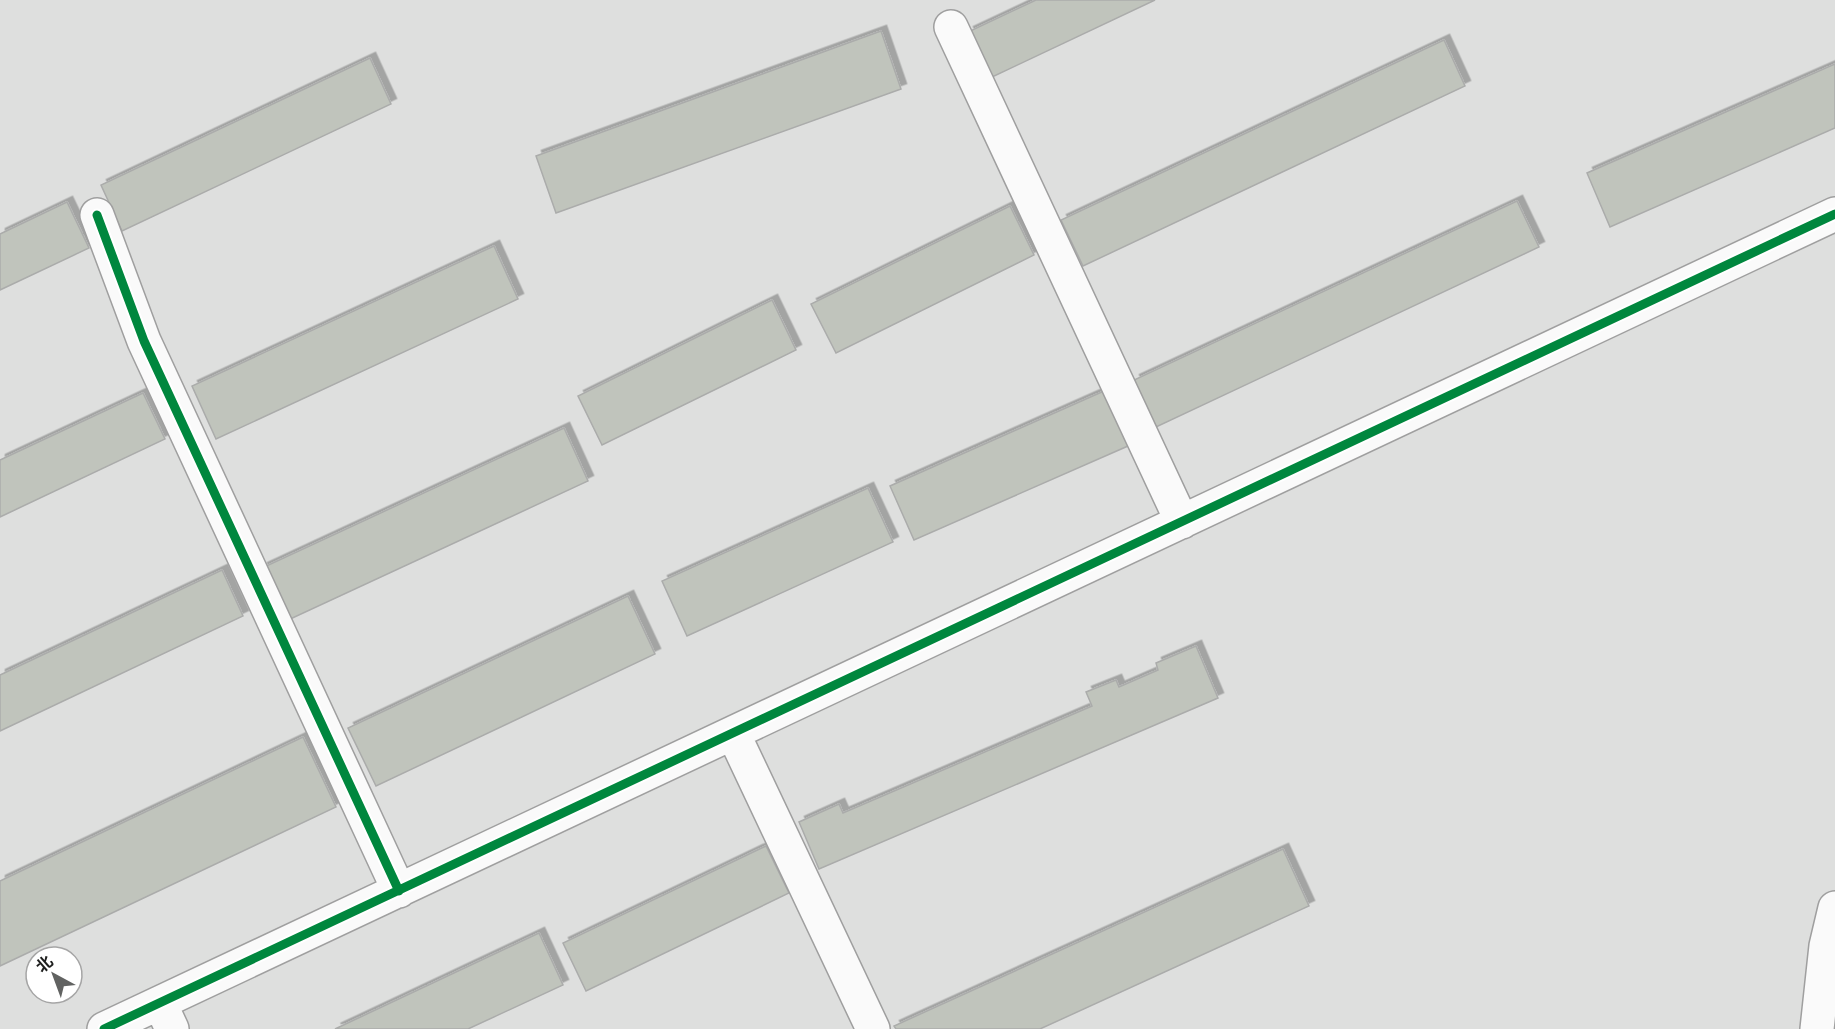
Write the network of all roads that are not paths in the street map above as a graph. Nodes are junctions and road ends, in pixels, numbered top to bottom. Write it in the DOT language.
graph roads {
  1 [pos="951,27"];
  2 [pos="1835,214"];
  3 [pos="97,215"];
  4 [pos="1182,522"];
  5 [pos="733,733"];
  6 [pos="399,891"];
  7 [pos="1835,908"];
  8 [pos="166,1016"];
  9 [pos="104,1029"];
  10 [pos="873,1029"];
  11 [pos="1817,1029"];
  1 -- 4 [label="street"];
  2 -- 4 [label="street"];
  3 -- 6 [label="street"];
  4 -- 5 [label="street"];
  5 -- 6 [label="street"];
  5 -- 10 [label="street"];
  6 -- 8 [label="street"];
  7 -- 11 [label="street"];
  8 -- 9 [label="street"];
}
